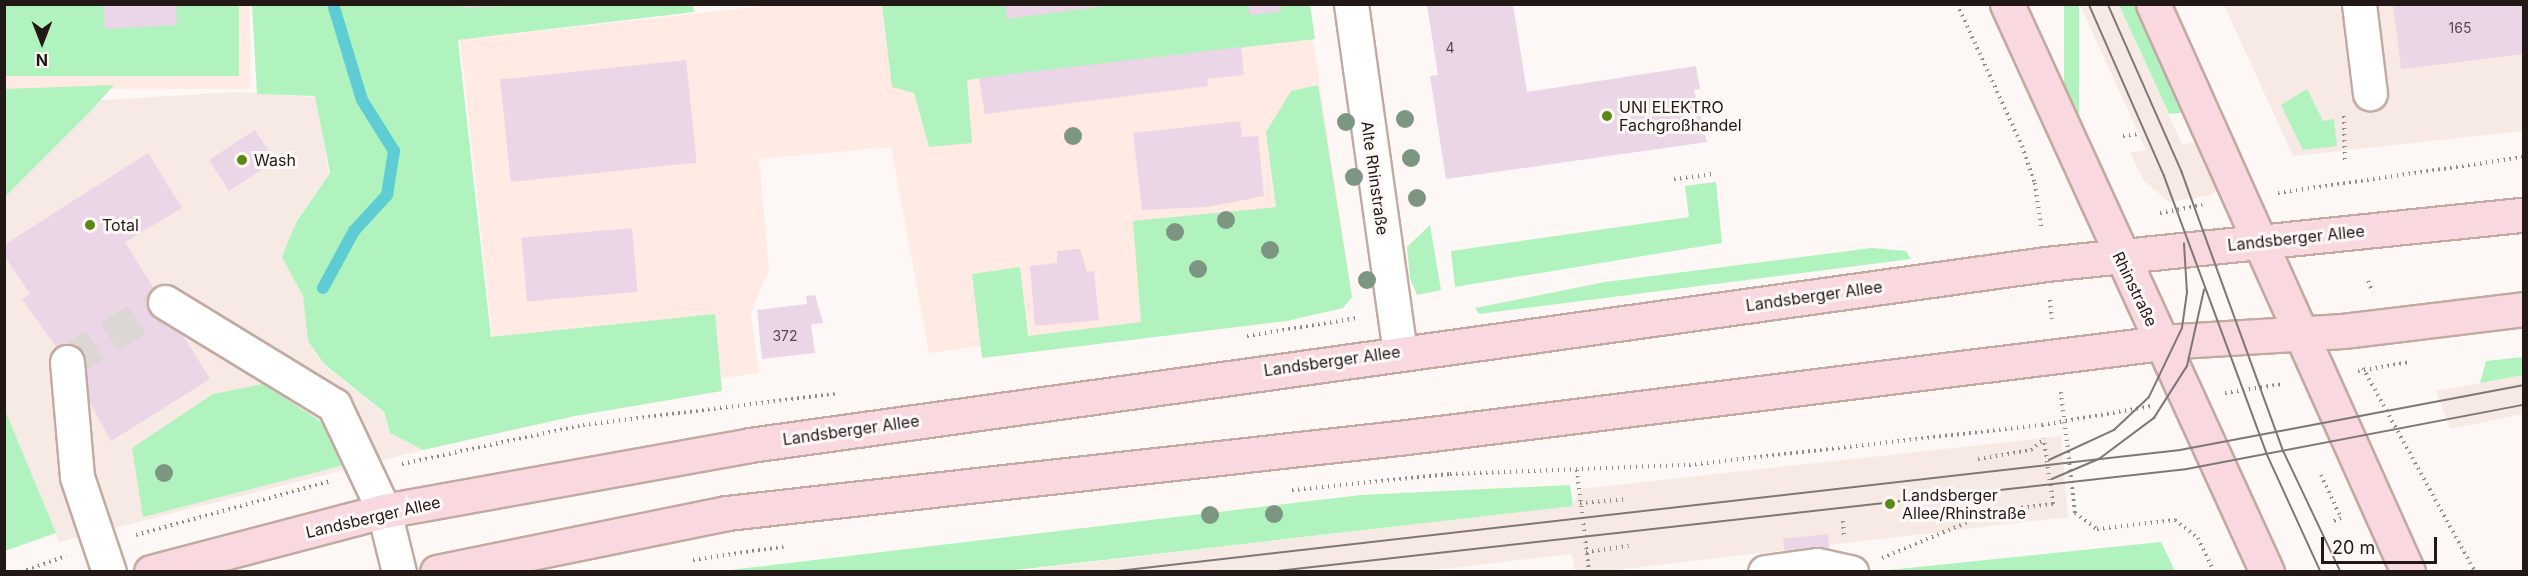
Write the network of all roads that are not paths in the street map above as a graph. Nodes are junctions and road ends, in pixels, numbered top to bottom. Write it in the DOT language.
graph roads {
  1 [pos="1351,4"];
  2 [pos="2007,4"];
  3 [pos="2153,4"];
  4 [pos="2359,4"];
  5 [pos="2370,93"];
  6 [pos="2523,214"];
  7 [pos="2262,242"];
  8 [pos="2119,256"];
  9 [pos="165,302"];
  10 [pos="2523,309"];
  11 [pos="2300,332"];
  12 [pos="2162,343"];
  13 [pos="1400,351"];
  14 [pos="67,362"];
  15 [pos="384,511"];
  16 [pos="1851,570"];
  17 [pos="109,572"];
  18 [pos="151,572"];
  19 [pos="399,572"];
  20 [pos="437,572"];
  21 [pos="1765,572"];
  22 [pos="2266,572"];
  23 [pos="2408,572"];
  1 -- 13 [label="street, Alte Rhinstraße"];
  2 -- 8 [label="main road, Rhinstraße"];
  3 -- 7 [label="main road"];
  4 -- 5 [label="street"];
  6 -- 7 [label="main road, Landsberger Allee"];
  7 -- 8 [label="main road, Landsberger Allee"];
  7 -- 11 [label="main road"];
  8 -- 12 [label="main road, Rhinstraße"];
  8 -- 13 [label="main road, Landsberger Allee"];
  9 -- 15 [label="street"];
  10 -- 11 [label="main road"];
  11 -- 12 [label="main road"];
  11 -- 23 [label="main road"];
  12 -- 20 [label="main road"];
  12 -- 22 [label="main road, Rhinstraße"];
  13 -- 15 [label="main road, Landsberger Allee"];
  14 -- 17 [label="street"];
  15 -- 18 [label="main road, Landsberger Allee"];
  15 -- 19 [label="street"];
  16 -- 21 [label="street"];
}
